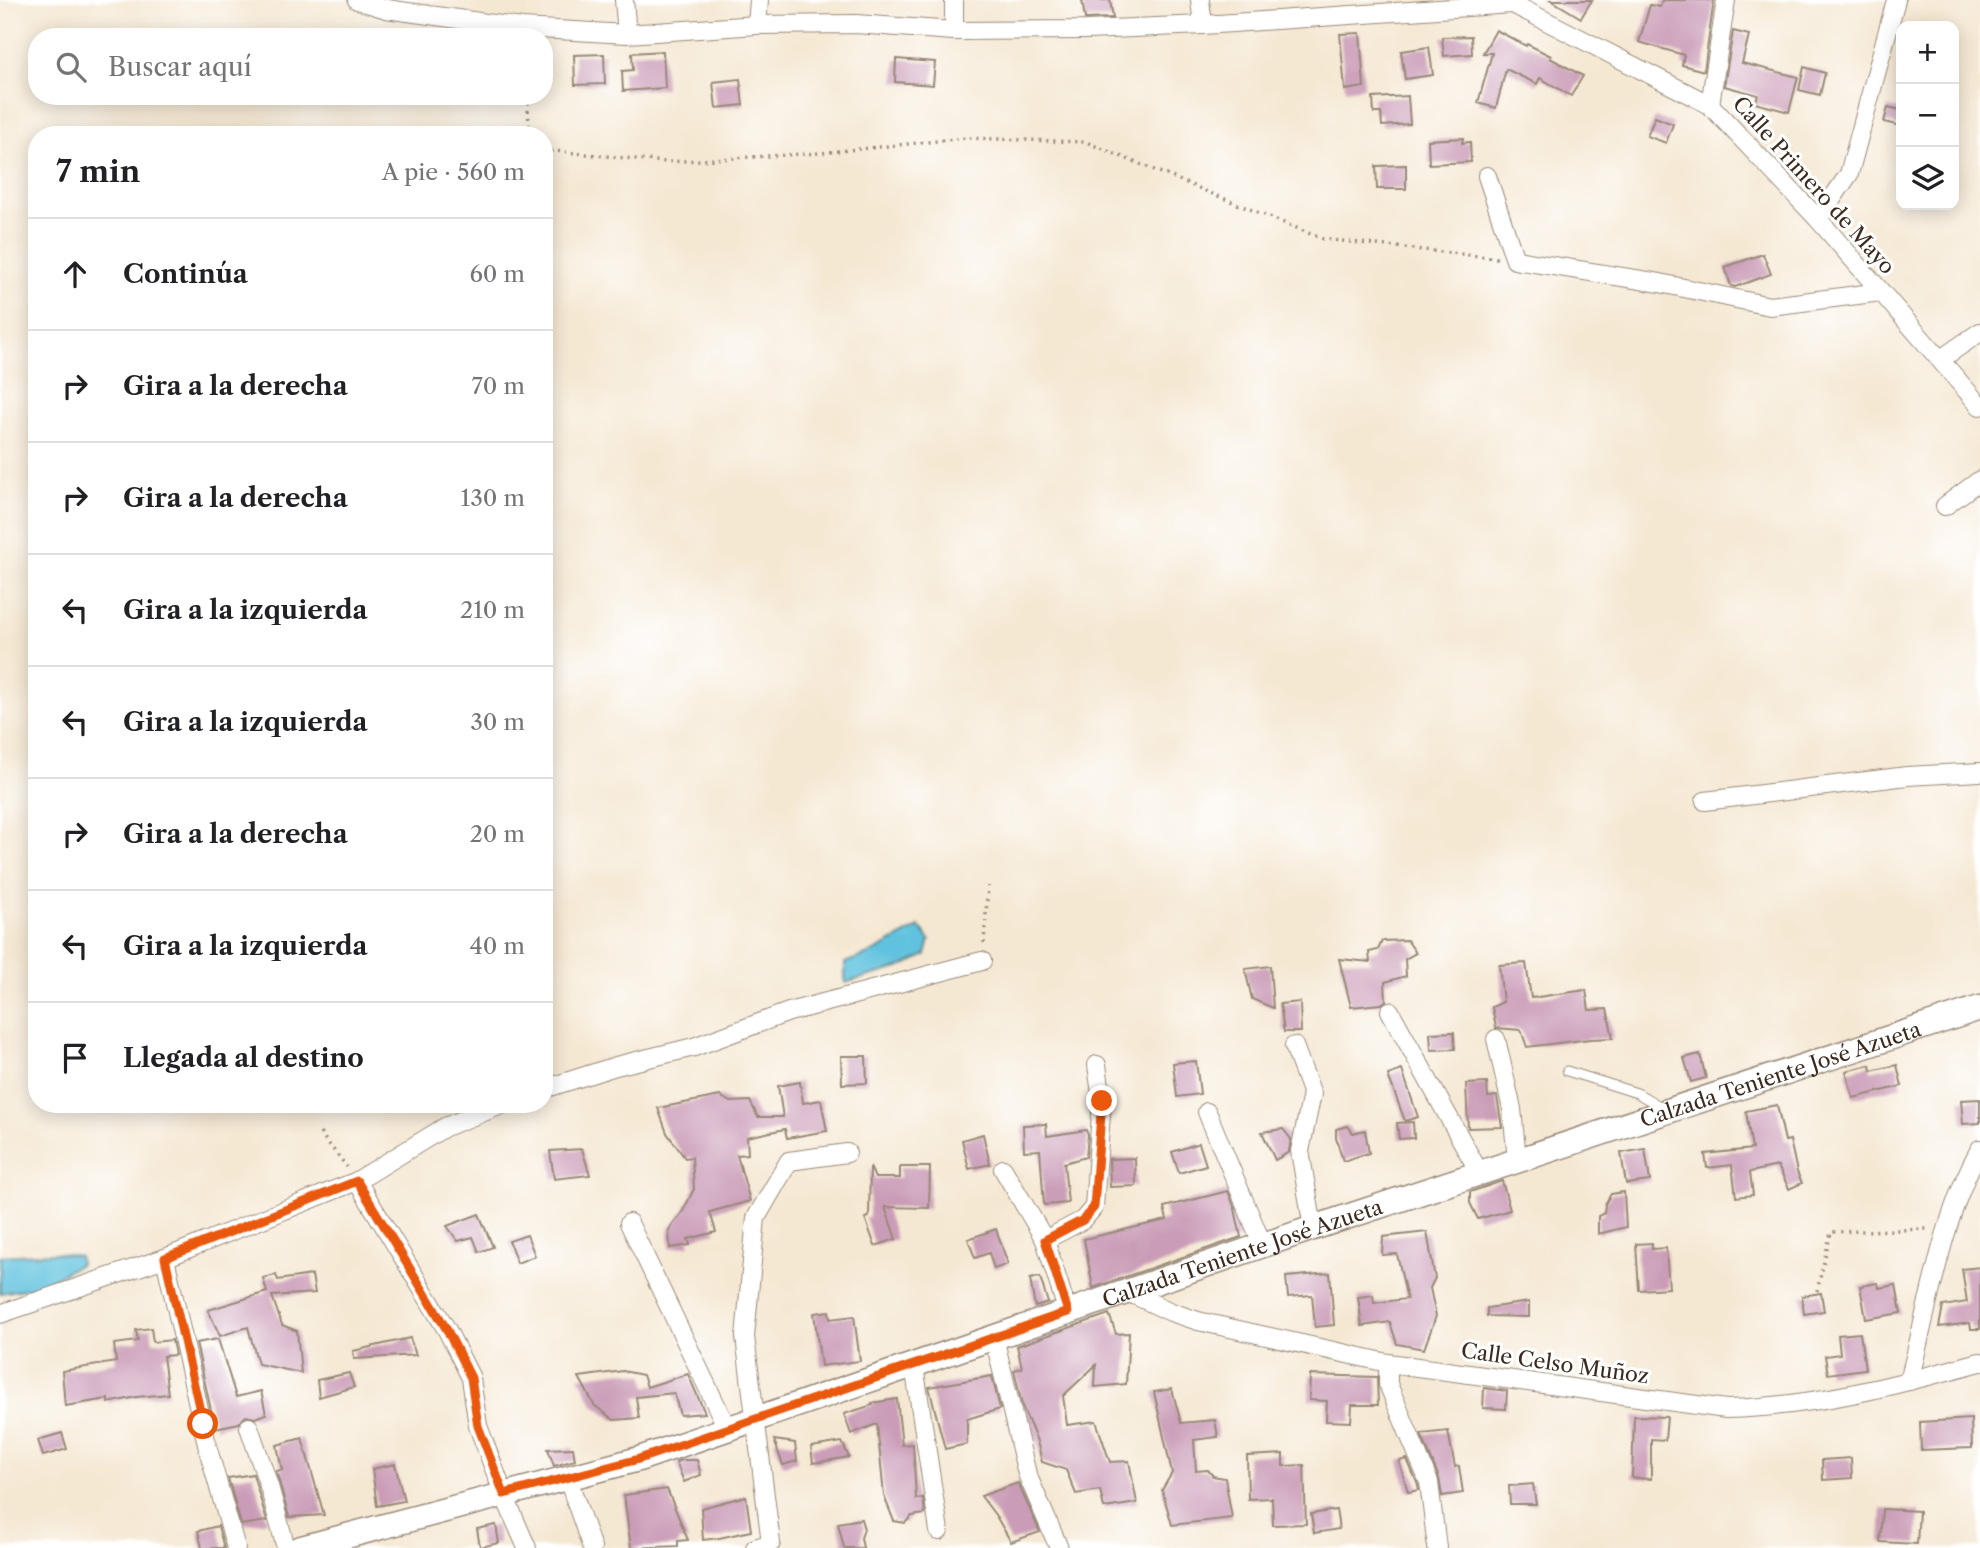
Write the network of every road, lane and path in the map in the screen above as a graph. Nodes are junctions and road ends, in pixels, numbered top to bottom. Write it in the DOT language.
graph roads {
  1 [pos="357,0"];
  2 [pos="624,0"];
  3 [pos="760,0"];
  4 [pos="954,0"];
  5 [pos="1200,0"];
  6 [pos="1727,0"];
  7 [pos="1896,0"];
  8 [pos="1508,2"];
  9 [pos="757,25"];
  10 [pos="1203,25"];
  11 [pos="522,28"];
  12 [pos="553,30"];
  13 [pos="954,30"];
  14 [pos="627,34"];
  15 [pos="528,105"];
  16 [pos="1710,105"];
  17 [pos="529,126"];
  18 [pos="553,151"];
  19 [pos="1488,176"];
  20 [pos="1818,219"];
  21 [pos="1515,260"];
  22 [pos="1881,292"];
  23 [pos="1980,332"];
  24 [pos="1941,359"];
  25 [pos="1980,406"];
  26 [pos="1980,480"];
  27 [pos="1945,506"];
  28 [pos="1980,772"];
  29 [pos="1705,800"];
  30 [pos="988,886"];
  31 [pos="982,961"];
  32 [pos="1980,1008"];
  33 [pos="1390,1011"];
  34 [pos="1496,1039"];
  35 [pos="1294,1046"];
  36 [pos="1097,1065"];
  37 [pos="1567,1071"];
  38 [pos="553,1086"];
  39 [pos="1668,1111"];
  40 [pos="1208,1112"];
  41 [pos="481,1113"];
  42 [pos="320,1133"];
  43 [pos="1980,1149"];
  44 [pos="846,1153"];
  45 [pos="1517,1160"];
  46 [pos="1003,1169"];
  47 [pos="1479,1172"];
  48 [pos="357,1181"];
  49 [pos="629,1223"];
  50 [pos="1314,1228"];
  51 [pos="1948,1229"];
  52 [pos="1045,1240"];
  53 [pos="1263,1246"];
  54 [pos="165,1258"];
  55 [pos="1817,1291"];
  56 [pos="1128,1292"];
  57 [pos="1068,1312"];
  58 [pos="0,1314"];
  59 [pos="993,1337"];
  60 [pos="1980,1362"];
  61 [pos="1388,1363"];
  62 [pos="914,1365"];
  63 [pos="1909,1381"];
  64 [pos="757,1419"];
  65 [pos="249,1427"];
  66 [pos="728,1430"];
  67 [pos="568,1479"];
  68 [pos="504,1494"];
  69 [pos="939,1531"];
  70 [pos="236,1548"];
  71 [pos="286,1548"];
  72 [pos="301,1548"];
  73 [pos="527,1548"];
  74 [pos="592,1548"];
  75 [pos="755,1548"];
  76 [pos="1059,1548"];
  77 [pos="1437,1548"];
  1 -- 11 [label="street"];
  2 -- 14 [label="street"];
  3 -- 9 [label="street"];
  4 -- 13 [label="street"];
  5 -- 10 [label="street"];
  6 -- 16 [label="street"];
  7 -- 20 [label="street"];
  8 -- 10 [label="street"];
  8 -- 16 [label="street, Calle Primero de Mayo"];
  9 -- 13 [label="street"];
  9 -- 14 [label="street"];
  10 -- 13 [label="street"];
  12 -- 14 [label="street"];
  15 -- 17 [label="path"];
  16 -- 20 [label="street, Calle Primero de Mayo"];
  18 -- 21 [label="path"];
  19 -- 21 [label="street"];
  20 -- 22 [label="street, Calle Primero de Mayo"];
  21 -- 22 [label="street"];
  22 -- 24 [label="street, Calle Primero de Mayo"];
  23 -- 24 [label="street"];
  24 -- 25 [label="street, Calle Primero de Mayo"];
  26 -- 27 [label="street"];
  28 -- 29 [label="street"];
  30 -- 31 [label="path"];
  31 -- 38 [label="street"];
  32 -- 39 [label="main road, Calzada Teniente José Azueta"];
  33 -- 47 [label="street"];
  34 -- 45 [label="street"];
  35 -- 50 [label="street"];
  36 -- 52 [label="street"];
  37 -- 39 [label="lane"];
  39 -- 45 [label="main road, Calzada Teniente José Azueta"];
  40 -- 53 [label="street"];
  41 -- 48 [label="street"];
  42 -- 48 [label="path"];
  43 -- 51 [label="street"];
  44 -- 64 [label="street"];
  45 -- 47 [label="main road, Calzada Teniente José Azueta"];
  46 -- 52 [label="street"];
  47 -- 50 [label="main road, Calzada Teniente José Azueta"];
  48 -- 54 [label="street"];
  48 -- 68 [label="street"];
  49 -- 66 [label="street"];
  50 -- 53 [label="main road, Calzada Teniente José Azueta"];
  51 -- 55 [label="path"];
  51 -- 63 [label="street"];
  52 -- 57 [label="street"];
  53 -- 56 [label="main road, Calzada Teniente José Azueta"];
  54 -- 58 [label="street"];
  54 -- 70 [label="street"];
  56 -- 57 [label="main road, Calzada Teniente José Azueta"];
  56 -- 61 [label="street, Calle Celso Muñoz"];
  57 -- 59 [label="main road, Calzada Teniente José Azueta"];
  59 -- 62 [label="main road, Calzada Teniente José Azueta"];
  59 -- 76 [label="street"];
  60 -- 63 [label="street, Calle Celso Muñoz"];
  61 -- 63 [label="street, Calle Celso Muñoz"];
  61 -- 77 [label="street"];
  62 -- 64 [label="main road, Calzada Teniente José Azueta"];
  62 -- 69 [label="street"];
  64 -- 66 [label="main road, Calzada Teniente José Azueta"];
  64 -- 75 [label="street"];
  65 -- 71 [label="street"];
  66 -- 67 [label="main road, Calzada Teniente José Azueta"];
  67 -- 68 [label="main road, Calzada Teniente José Azueta"];
  67 -- 74 [label="street"];
  68 -- 72 [label="main road, Calzada Teniente José Azueta"];
  68 -- 73 [label="street"];
}
